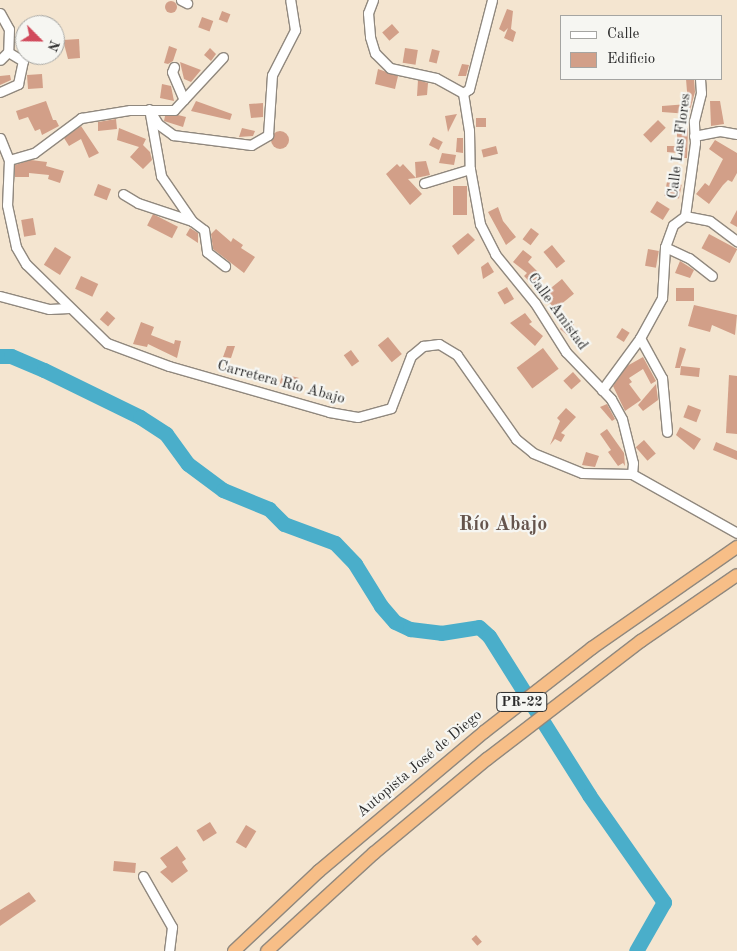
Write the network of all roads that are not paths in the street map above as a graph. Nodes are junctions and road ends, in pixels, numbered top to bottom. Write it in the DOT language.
graph roads {
  1 [pos="290,0"];
  2 [pos="373,0"];
  3 [pos="492,0"];
  4 [pos="0,13"];
  5 [pos="8,52"];
  6 [pos="223,57"];
  7 [pos="0,60"];
  8 [pos="174,67"];
  9 [pos="700,80"];
  10 [pos="0,92"];
  11 [pos="463,93"];
  12 [pos="184,100"];
  13 [pos="149,109"];
  14 [pos="737,134"];
  15 [pos="694,136"];
  16 [pos="0,138"];
  17 [pos="9,160"];
  18 [pos="470,165"];
  19 [pos="424,183"];
  20 [pos="123,194"];
  21 [pos="685,216"];
  22 [pos="192,221"];
  23 [pos="737,239"];
  24 [pos="665,247"];
  25 [pos="224,266"];
  26 [pos="712,276"];
  27 [pos="0,296"];
  28 [pos="69,308"];
  29 [pos="640,338"];
  30 [pos="602,390"];
  31 [pos="667,432"];
  32 [pos="632,474"];
  33 [pos="736,531"];
  34 [pos="737,547"];
  35 [pos="737,575"];
  36 [pos="144,876"];
  37 [pos="170,951"];
  38 [pos="234,951"];
  39 [pos="267,951"];
  1 -- 13 [label="street"];
  2 -- 11 [label="street"];
  3 -- 11 [label="street"];
  4 -- 5 [label="street"];
  5 -- 7 [label="street"];
  5 -- 10 [label="street"];
  6 -- 12 [label="street"];
  8 -- 12 [label="street"];
  9 -- 15 [label="street, Calle Las Flores"];
  11 -- 18 [label="street, Calle Amistad"];
  12 -- 13 [label="street"];
  13 -- 17 [label="street"];
  13 -- 22 [label="street"];
  14 -- 15 [label="street"];
  15 -- 21 [label="street, Calle Las Flores"];
  16 -- 17 [label="street, Carretera Río Abajo"];
  17 -- 28 [label="street, Carretera Río Abajo"];
  18 -- 19 [label="street"];
  18 -- 30 [label="street, Calle Amistad"];
  20 -- 22 [label="street"];
  21 -- 23 [label="street"];
  21 -- 24 [label="street"];
  22 -- 25 [label="street"];
  24 -- 26 [label="street"];
  24 -- 29 [label="street"];
  27 -- 28 [label="street"];
  28 -- 32 [label="street, Carretera Río Abajo"];
  29 -- 30 [label="street"];
  29 -- 31 [label="street"];
  30 -- 32 [label="street, Calle Amistad"];
  32 -- 33 [label="street, Carretera Río Abajo"];
  34 -- 38 [label="highway, Autopista José de Diego / PR-22"];
  35 -- 39 [label="highway, PR-22"];
  36 -- 37 [label="street"];
}
